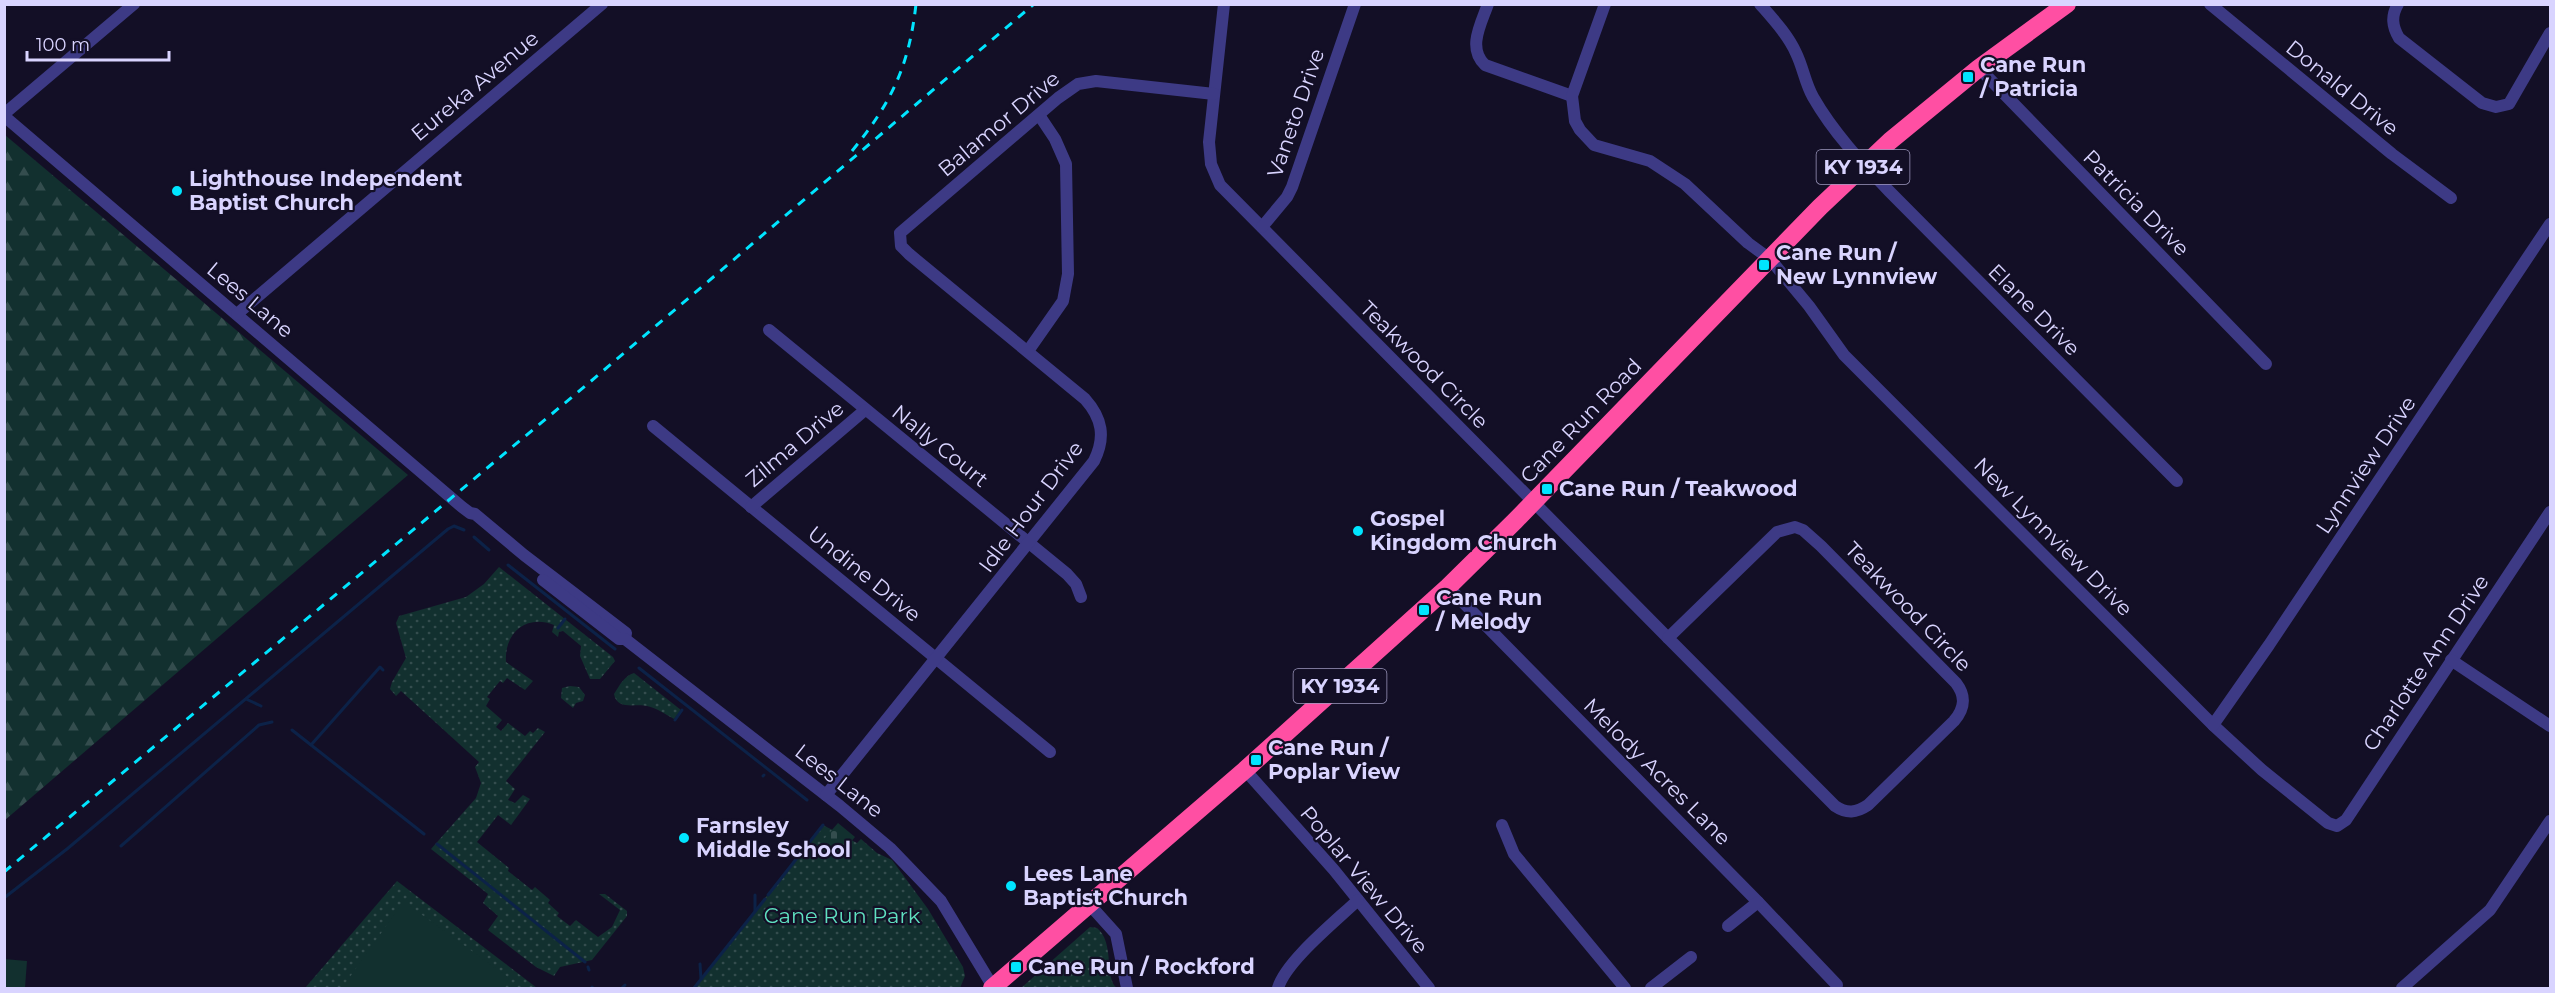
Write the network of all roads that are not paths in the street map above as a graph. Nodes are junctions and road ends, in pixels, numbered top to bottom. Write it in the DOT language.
graph roads {
  1 [pos="134,4"];
  2 [pos="602,4"];
  3 [pos="1224,4"];
  4 [pos="1355,4"];
  5 [pos="1488,4"];
  6 [pos="1605,4"];
  7 [pos="1760,4"];
  8 [pos="2067,4"];
  9 [pos="2210,4"];
  10 [pos="2398,4"];
  11 [pos="2550,33"];
  12 [pos="1979,68"];
  13 [pos="1214,94"];
  14 [pos="1572,96"];
  15 [pos="1039,114"];
  16 [pos="4,115"];
  17 [pos="1864,165"];
  18 [pos="2451,198"];
  19 [pos="2550,224"];
  20 [pos="1262,227"];
  21 [pos="900,240"];
  22 [pos="1770,259"];
  23 [pos="237,314"];
  24 [pos="769,330"];
  25 [pos="1028,351"];
  26 [pos="2266,364"];
  27 [pos="865,410"];
  28 [pos="653,426"];
  29 [pos="2177,481"];
  30 [pos="1533,502"];
  31 [pos="751,507"];
  32 [pos="2550,512"];
  33 [pos="1029,543"];
  34 [pos="1448,588"];
  35 [pos="1081,597"];
  36 [pos="1668,638"];
  37 [pos="937,659"];
  38 [pos="2451,660"];
  39 [pos="2213,725"];
  40 [pos="2550,726"];
  41 [pos="1050,752"];
  42 [pos="1245,770"];
  43 [pos="826,795"];
  44 [pos="2550,821"];
  45 [pos="2328,823"];
  46 [pos="1502,825"];
  47 [pos="1358,900"];
  48 [pos="1758,902"];
  49 [pos="1089,904"];
  50 [pos="1728,926"];
  51 [pos="1691,957"];
  52 [pos="1837,985"];
  53 [pos="992,988"];
  54 [pos="1127,988"];
  55 [pos="1278,988"];
  56 [pos="1429,988"];
  57 [pos="1625,988"];
  58 [pos="1651,988"];
  59 [pos="2402,988"];
  1 -- 16 [label="street"];
  2 -- 23 [label="street, Eureka Avenue"];
  3 -- 13 [label="street, Teakwood Circle"];
  4 -- 20 [label="street, Vaneto Drive"];
  5 -- 14 [label="street"];
  6 -- 14 [label="street"];
  7 -- 17 [label="street, Elane Drive"];
  8 -- 12 [label="highway, Cane Run Road / KY 1934"];
  9 -- 18 [label="street, Donald Drive"];
  10 -- 11 [label="street"];
  12 -- 17 [label="highway, Cane Run Road / KY 1934"];
  12 -- 26 [label="street, Patricia Drive"];
  13 -- 15 [label="street, Balamor Drive"];
  13 -- 20 [label="street, Teakwood Circle"];
  14 -- 22 [label="street, New Lynnview Drive"];
  15 -- 21 [label="street, Balamor Drive"];
  15 -- 25 [label="street"];
  16 -- 23 [label="street, Lees Lane"];
  17 -- 22 [label="highway, Cane Run Road / KY 1934"];
  17 -- 29 [label="street, Elane Drive"];
  19 -- 39 [label="street, Lynnview Drive"];
  20 -- 30 [label="street, Teakwood Circle"];
  21 -- 25 [label="street, Idle Hour Drive"];
  22 -- 30 [label="highway, Cane Run Road / KY 1934"];
  22 -- 39 [label="street, New Lynnview Drive"];
  23 -- 43 [label="street, Lees Lane"];
  24 -- 27 [label="street, Nally Court"];
  25 -- 33 [label="street, Idle Hour Drive"];
  27 -- 31 [label="street, Zilma Drive"];
  27 -- 33 [label="street, Nally Court"];
  28 -- 31 [label="street, Undine Drive"];
  30 -- 34 [label="highway, Cane Run Road / KY 1934"];
  30 -- 36 [label="street, Teakwood Circle"];
  31 -- 37 [label="street, Undine Drive"];
  32 -- 38 [label="street, Charlotte Ann Drive"];
  33 -- 35 [label="street, Nally Court"];
  33 -- 37 [label="street, Idle Hour Drive"];
  34 -- 42 [label="highway, Cane Run Road / KY 1934"];
  34 -- 48 [label="street, Melody Acres Lane"];
  36 -- 36 [label="street, Teakwood Circle"];
  37 -- 41 [label="street, Undine Drive"];
  37 -- 43 [label="street, Idle Hour Drive"];
  38 -- 40 [label="street"];
  38 -- 45 [label="street, Charlotte Ann Drive"];
  39 -- 45 [label="street, New Lynnview Drive"];
  42 -- 47 [label="street, Poplar View Drive"];
  42 -- 49 [label="highway, Cane Run Road / KY 1934"];
  43 -- 53 [label="street, Lees Lane"];
  44 -- 59 [label="street"];
  46 -- 57 [label="street"];
  47 -- 55 [label="street"];
  47 -- 56 [label="street, Poplar View Drive"];
  48 -- 50 [label="street"];
  48 -- 52 [label="street, Melody Acres Lane"];
  49 -- 53 [label="highway, Cane Run Road / KY 1934"];
  49 -- 54 [label="street"];
  51 -- 58 [label="street"];
}
